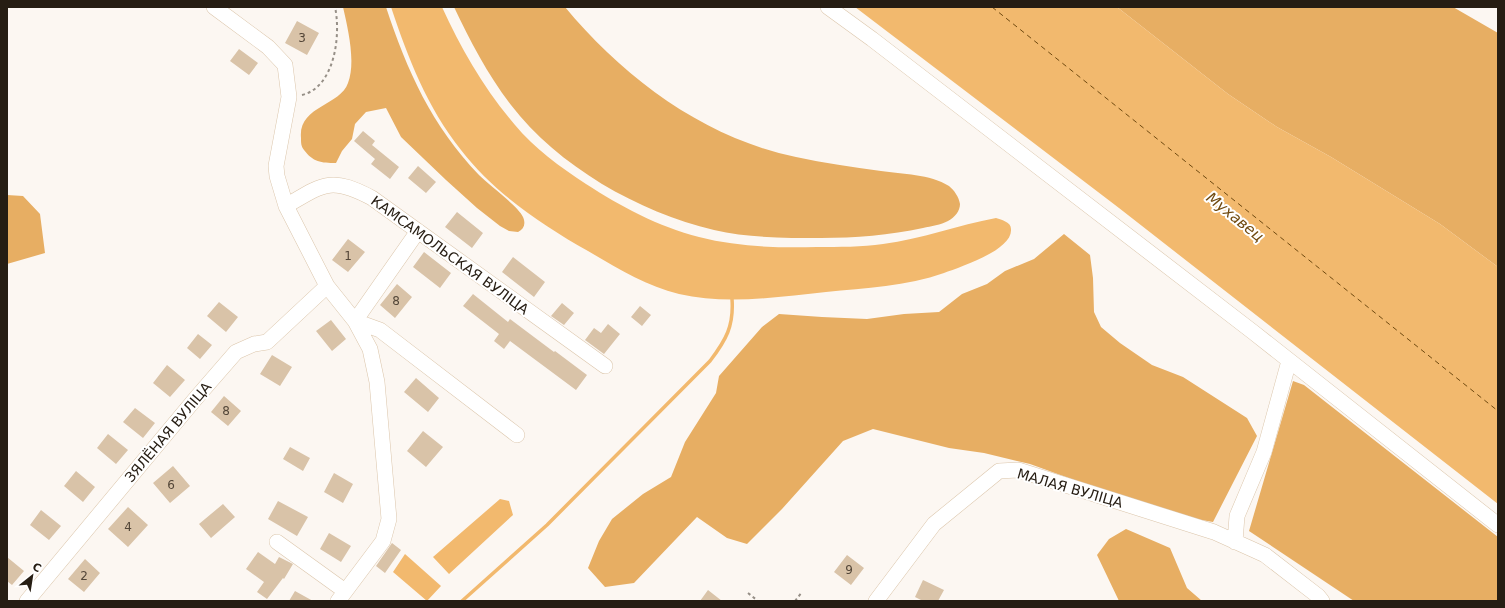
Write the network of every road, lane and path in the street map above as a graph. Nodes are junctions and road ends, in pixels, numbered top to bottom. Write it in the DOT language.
graph roads {
  1 [pos="214,7"];
  2 [pos="335,7"];
  3 [pos="828,7"];
  4 [pos="289,97"];
  5 [pos="286,206"];
  6 [pos="418,231"];
  7 [pos="327,286"];
  8 [pos="355,321"];
  9 [pos="1289,361"];
  10 [pos="605,366"];
  11 [pos="517,435"];
  12 [pos="1498,525"];
  13 [pos="277,542"];
  14 [pos="1235,542"];
  15 [pos="802,592"];
  16 [pos="748,593"];
  17 [pos="341,596"];
  18 [pos="883,599"];
  19 [pos="27,601"];
  20 [pos="758,601"];
  21 [pos="795,601"];
  22 [pos="1322,601"];
  1 -- 4 [label="street"];
  2 -- 4 [label="path"];
  3 -- 9 [label="street"];
  4 -- 5 [label="street"];
  5 -- 6 [label="street, КАМСАМОЛЬСКАЯ ВУЛІЦА"];
  5 -- 7 [label="street"];
  6 -- 8 [label="street"];
  6 -- 10 [label="street, КАМСАМОЛЬСКАЯ ВУЛІЦА"];
  7 -- 8 [label="street"];
  7 -- 19 [label="street, ЗЯЛЁНАЯ ВУЛІЦА"];
  8 -- 11 [label="street"];
  8 -- 17 [label="street"];
  9 -- 12 [label="street"];
  9 -- 14 [label="street"];
  13 -- 17 [label="street"];
  14 -- 18 [label="street, МАЛАЯ ВУЛІЦА"];
  14 -- 22 [label="street, МАЛАЯ ВУЛІЦА"];
  15 -- 21 [label="path"];
  16 -- 20 [label="path"];
}
